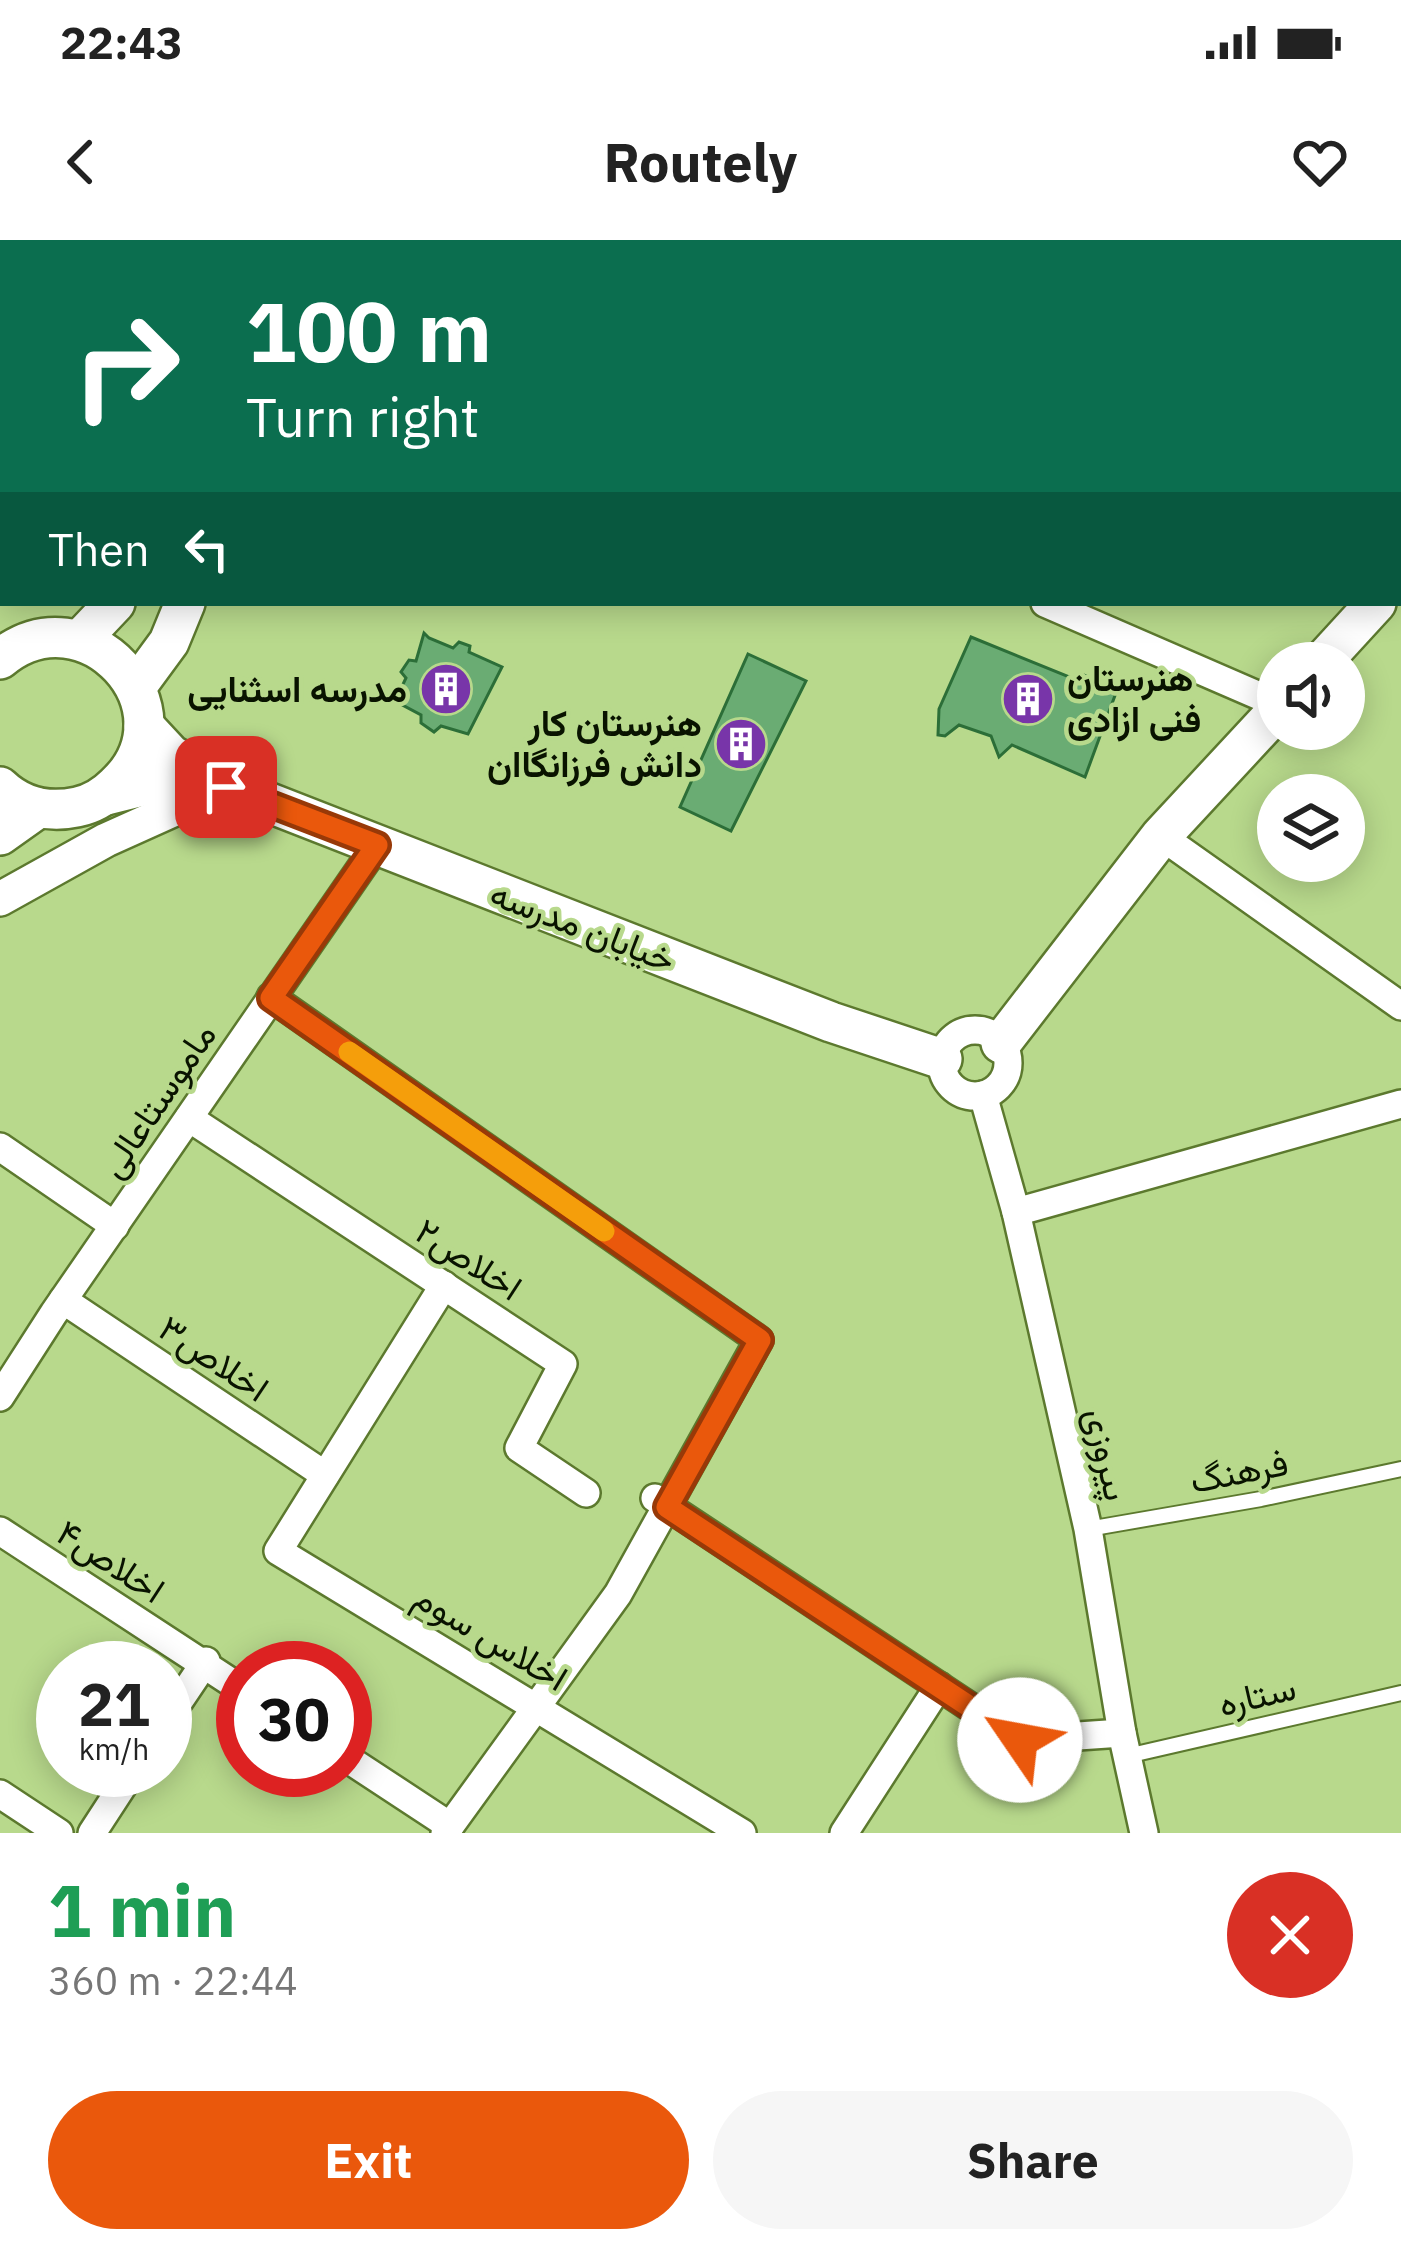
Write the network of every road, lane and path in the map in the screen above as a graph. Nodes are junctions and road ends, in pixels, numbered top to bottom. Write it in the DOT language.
graph roads {
  1 [pos="112,606"];
  2 [pos="184,606"];
  3 [pos="1052,606"];
  4 [pos="1373,606"];
  5 [pos="80,640"];
  6 [pos="1340,642"];
  7 [pos="0,659"];
  8 [pos="1257,698"];
  9 [pos="140,706"];
  10 [pos="1257,730"];
  11 [pos="0,787"];
  12 [pos="226,787"];
  13 [pos="106,796"];
  14 [pos="38,808"];
  15 [pos="0,835"];
  16 [pos="1161,836"];
  17 [pos="377,845"];
  18 [pos="0,899"];
  19 [pos="271,998"];
  20 [pos="1401,1006"];
  21 [pos="1001,1043"];
  22 [pos="942,1060"];
  23 [pos="983,1095"];
  24 [pos="1401,1104"];
  25 [pos="189,1118"];
  26 [pos="0,1148"];
  27 [pos="1016,1212"];
  28 [pos="115,1226"];
  29 [pos="444,1285"];
  30 [pos="63,1300"];
  31 [pos="1,1395"];
  32 [pos="1401,1469"];
  33 [pos="325,1475"];
  34 [pos="586,1492"];
  35 [pos="661,1503"];
  36 [pos="1088,1529"];
  37 [pos="0,1531"];
  38 [pos="205,1663"];
  39 [pos="216,1671"];
  40 [pos="192,1682"];
  41 [pos="939,1686"];
  42 [pos="1401,1693"];
  43 [pos="536,1706"];
  44 [pos="1125,1744"];
  45 [pos="372,1776"];
  46 [pos="0,1794"];
  47 [pos="116,1797"];
  48 [pos="447,1830"];
  49 [pos="59,1833"];
  50 [pos="92,1833"];
  51 [pos="742,1833"];
  52 [pos="844,1833"];
  53 [pos="1144,1833"];
  1 -- 5 [label="main road"];
  2 -- 9 [label="main road"];
  3 -- 8 [label="street"];
  4 -- 6 [label="main road"];
  5 -- 7 [label="main road"];
  5 -- 9 [label="main road"];
  9 -- 12 [label="main road"];
  9 -- 13 [label="main road"];
  10 -- 16 [label="main road"];
  11 -- 14 [label="main road"];
  12 -- 13 [label="main road"];
  12 -- 17 [label="main road, خیابان مدرسه"];
  12 -- 18 [label="street"];
  13 -- 14 [label="main road"];
  14 -- 15 [label="main road"];
  16 -- 20 [label="street"];
  16 -- 21 [label="main road"];
  17 -- 19 [label="street, ماموستاعالی"];
  17 -- 22 [label="main road, خیابان مدرسه"];
  19 -- 25 [label="street, ماموستاعالی"];
  19 -- 35 [label="street"];
  21 -- 22 [label="street"];
  21 -- 23 [label="street"];
  22 -- 23 [label="street"];
  23 -- 27 [label="street, پیروزی"];
  24 -- 27 [label="street"];
  25 -- 28 [label="street, ماموستاعالی"];
  25 -- 29 [label="street, اخلاص۲"];
  26 -- 28 [label="street"];
  27 -- 36 [label="street, پیروزی"];
  28 -- 30 [label="street, ماموستاعالی"];
  29 -- 33 [label="street"];
  29 -- 34 [label="street, اخلاص۲"];
  30 -- 31 [label="street, ماموستاعالی"];
  30 -- 33 [label="street, اخلاص۳"];
  32 -- 36 [label="lane, فرهنگ"];
  33 -- 43 [label="street, اخلاس سوم"];
  35 -- 41 [label="street"];
  35 -- 43 [label="street"];
  36 -- 44 [label="street, پیروزی"];
  37 -- 38 [label="street, اخلاص۴"];
  38 -- 39 [label="street, اخلاص۴"];
  38 -- 40 [label="street"];
  41 -- 44 [label="street"];
  41 -- 52 [label="street"];
  42 -- 44 [label="lane, ستاره"];
  43 -- 48 [label="street"];
  43 -- 51 [label="street, اخلاس سوم"];
  44 -- 53 [label="street, پیروزی"];
  45 -- 48 [label="street"];
  46 -- 49 [label="street"];
  47 -- 50 [label="street"];
}
